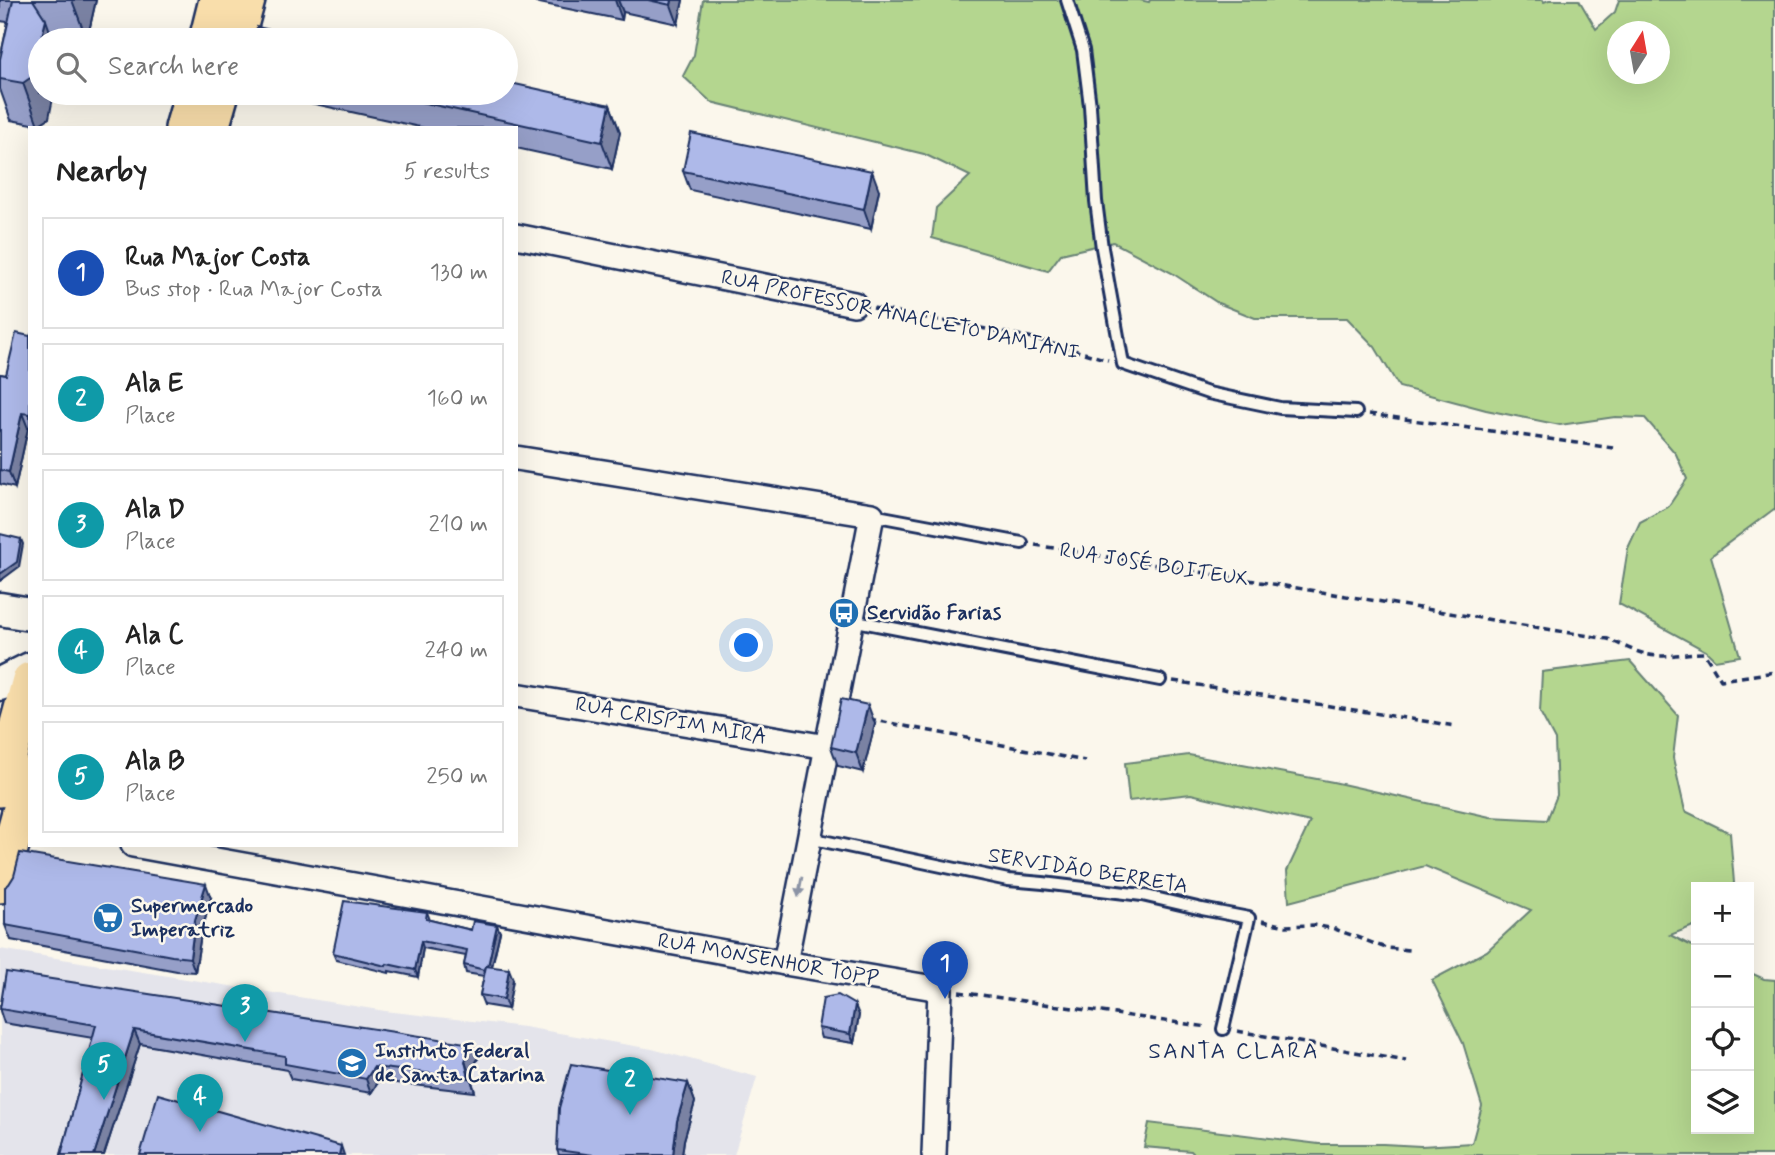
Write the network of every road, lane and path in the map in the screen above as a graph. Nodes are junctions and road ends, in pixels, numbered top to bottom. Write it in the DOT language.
graph roads {
  1 [pos="217,0"];
  2 [pos="247,0"];
  3 [pos="1067,0"];
  4 [pos="210,28"];
  5 [pos="239,28"];
  6 [pos="190,105"];
  7 [pos="218,105"];
  8 [pos="184,126"];
  9 [pos="212,126"];
  10 [pos="518,236"];
  11 [pos="853,304"];
  12 [pos="1123,364"];
  13 [pos="1356,412"];
  14 [pos="1613,448"];
  15 [pos="518,458"];
  16 [pos="872,514"];
  17 [pos="1022,543"];
  18 [pos="0,609"];
  19 [pos="28,614"];
  20 [pos="851,620"];
  21 [pos="28,670"];
  22 [pos="1775,672"];
  23 [pos="1160,680"];
  24 [pos="0,684"];
  25 [pos="28,687"];
  26 [pos="518,695"];
  27 [pos="833,715"];
  28 [pos="1455,726"];
  29 [pos="827,747"];
  30 [pos="1085,761"];
  31 [pos="0,789"];
  32 [pos="28,790"];
  33 [pos="23,825"];
  34 [pos="809,838"];
  35 [pos="144,847"];
  36 [pos="0,885"];
  37 [pos="1249,918"];
  38 [pos="1409,950"];
  39 [pos="785,963"];
  40 [pos="940,989"];
  41 [pos="1223,1029"];
  42 [pos="1406,1060"];
  43 [pos="934,1155"];
  1 -- 4 [label="main road"];
  2 -- 5 [label="main road"];
  3 -- 12 [label="lane"];
  6 -- 8 [label="main road"];
  7 -- 9 [label="main road"];
  10 -- 11 [label="street, RUA PROFESSOR ANACLETO DAMIANI"];
  11 -- 12 [label="path, RUA PROFESSOR ANACLETO DAMIANI"];
  12 -- 13 [label="lane"];
  13 -- 14 [label="path"];
  15 -- 16 [label="street"];
  16 -- 17 [label="lane"];
  16 -- 20 [label="street"];
  17 -- 22 [label="path, RUA JOSÉ BOITEUX"];
  18 -- 19 [label="main road"];
  20 -- 23 [label="lane"];
  20 -- 27 [label="street"];
  21 -- 24 [label="main road"];
  23 -- 28 [label="path"];
  25 -- 31 [label="main road"];
  26 -- 29 [label="street, RUA CRISPIM MIRA"];
  27 -- 29 [label="street"];
  27 -- 30 [label="path"];
  29 -- 34 [label="street"];
  32 -- 33 [label="main road"];
  33 -- 36 [label="main road"];
  34 -- 37 [label="lane, SERVIDÃO BERRETA"];
  34 -- 39 [label="street, one-way"];
  35 -- 39 [label="street, RUA MONSENHOR TOPP"];
  37 -- 38 [label="path"];
  37 -- 41 [label="lane"];
  39 -- 40 [label="street, RUA MONSENHOR TOPP"];
  40 -- 41 [label="path"];
  40 -- 43 [label="street"];
  41 -- 42 [label="path"];
}
